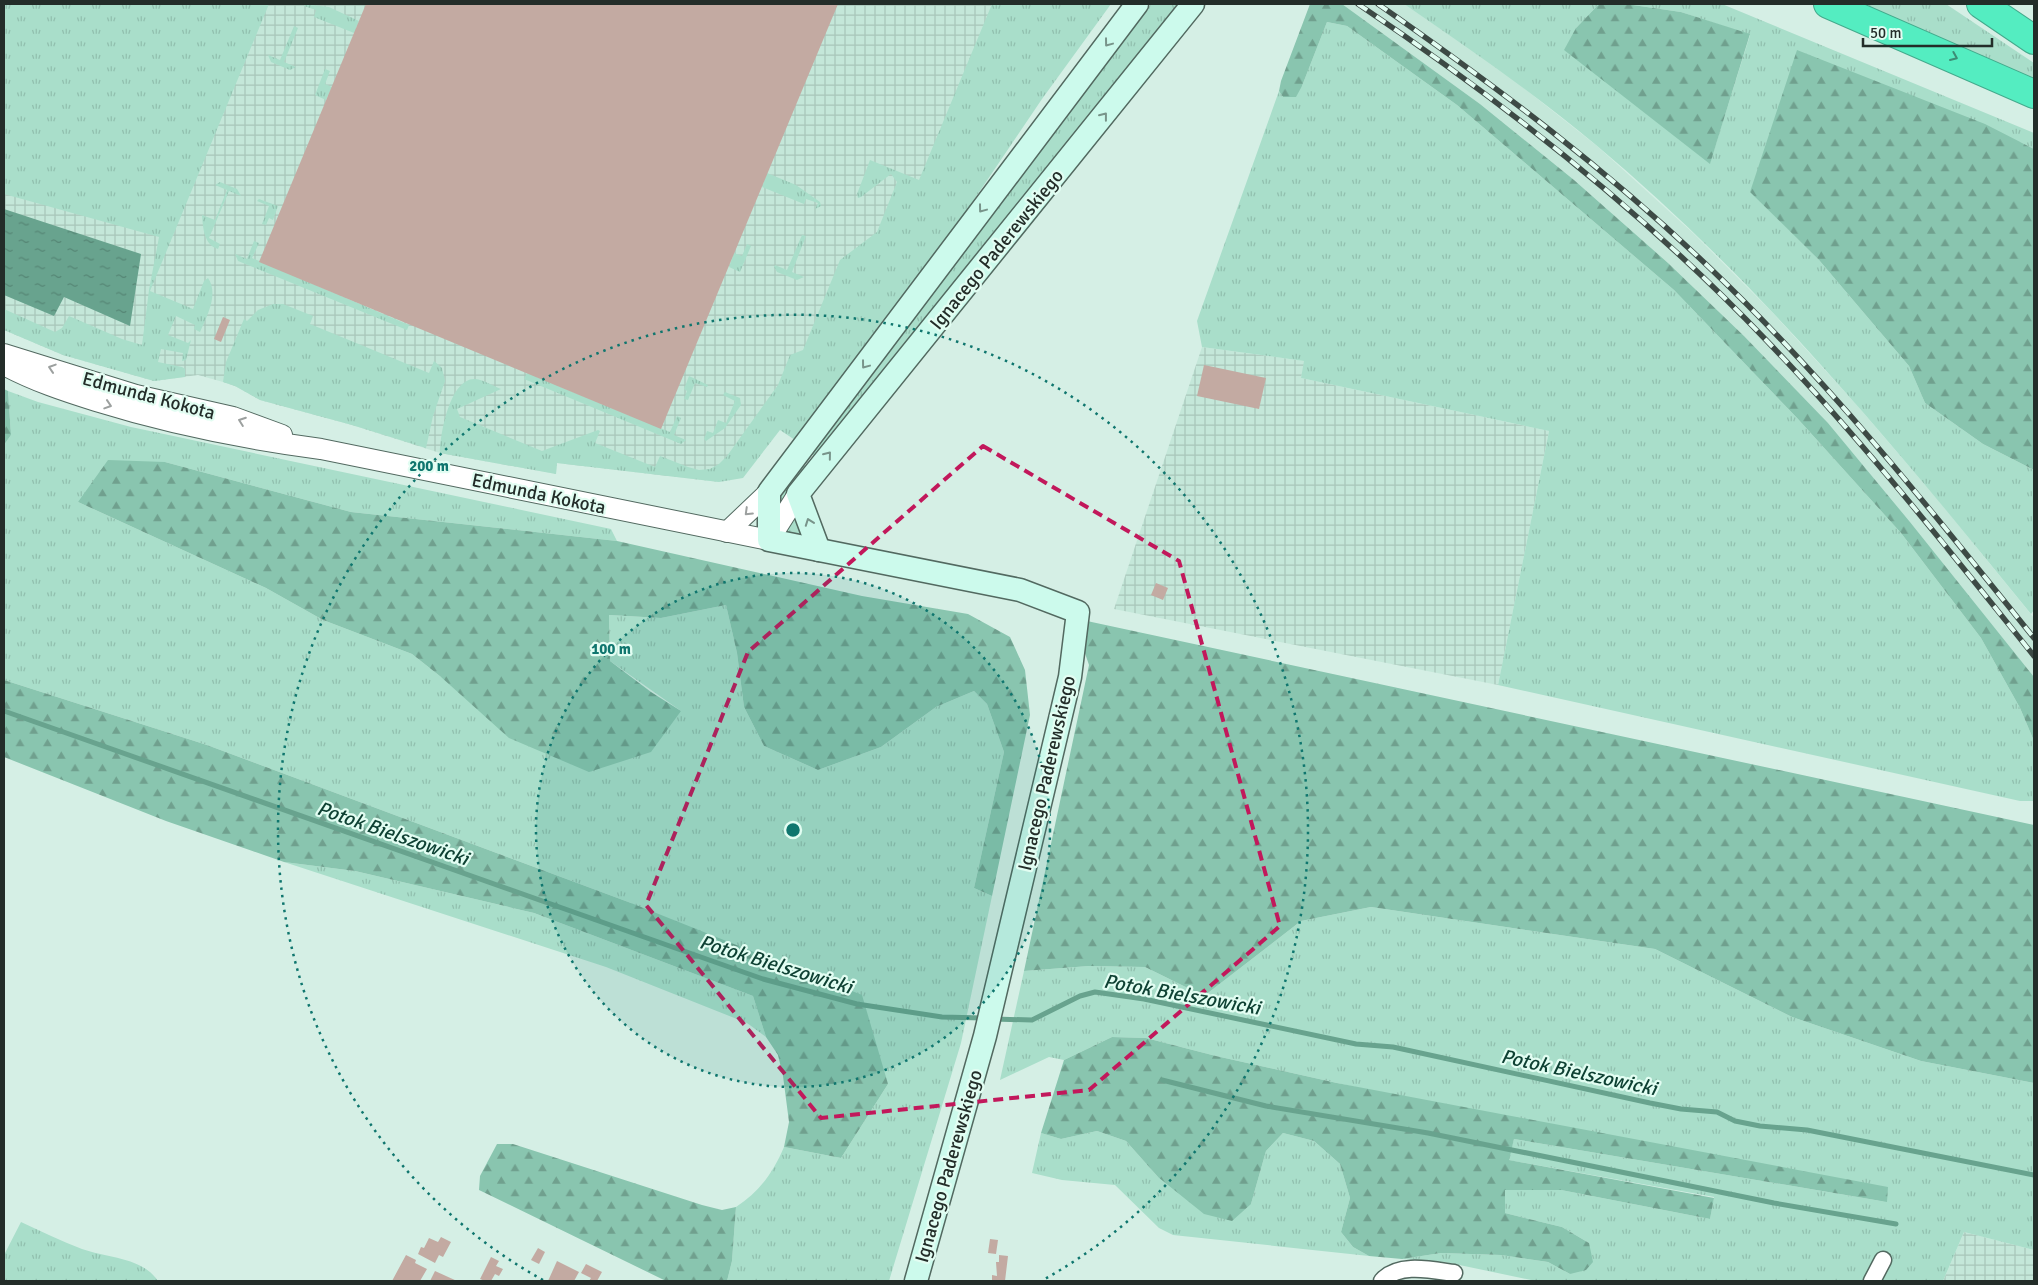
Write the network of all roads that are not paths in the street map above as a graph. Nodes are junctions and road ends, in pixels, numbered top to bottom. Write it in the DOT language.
graph roads {
  1 [pos="1137,4"];
  2 [pos="1193,4"];
  3 [pos="1828,4"];
  4 [pos="1981,4"];
  5 [pos="2034,40"];
  6 [pos="2034,94"];
  7 [pos="4,354"];
  8 [pos="4,365"];
  9 [pos="321,449"];
  10 [pos="769,492"];
  11 [pos="798,494"];
  12 [pos="727,532"];
  13 [pos="769,540"];
  14 [pos="819,550"];
  15 [pos="1883,1260"];
  16 [pos="1454,1273"];
  17 [pos="916,1281"];
  18 [pos="1382,1281"];
  19 [pos="1872,1281"];
  1 -- 10 [label="main road, Ignacego Paderewskiego, one-way"];
  11 -- 2 [label="main road, Ignacego Paderewskiego, one-way"];
  3 -- 6 [label="highway, one-way"];
  4 -- 5 [label="highway"];
  9 -- 7 [label="street, Edmunda Kokota, one-way"];
  8 -- 9 [label="street, Edmunda Kokota, one-way"];
  9 -- 12 [label="street, Edmunda Kokota"];
  10 -- 12 [label="street, one-way"];
  10 -- 13 [label="main road"];
  11 -- 13 [label="street"];
  14 -- 11 [label="main road, one-way"];
  12 -- 13 [label="street, Ignacego Paderewskiego"];
  13 -- 14 [label="main road, Ignacego Paderewskiego"];
  14 -- 17 [label="main road, Ignacego Paderewskiego"];
  15 -- 19 [label="street"];
  16 -- 18 [label="street"];
}
